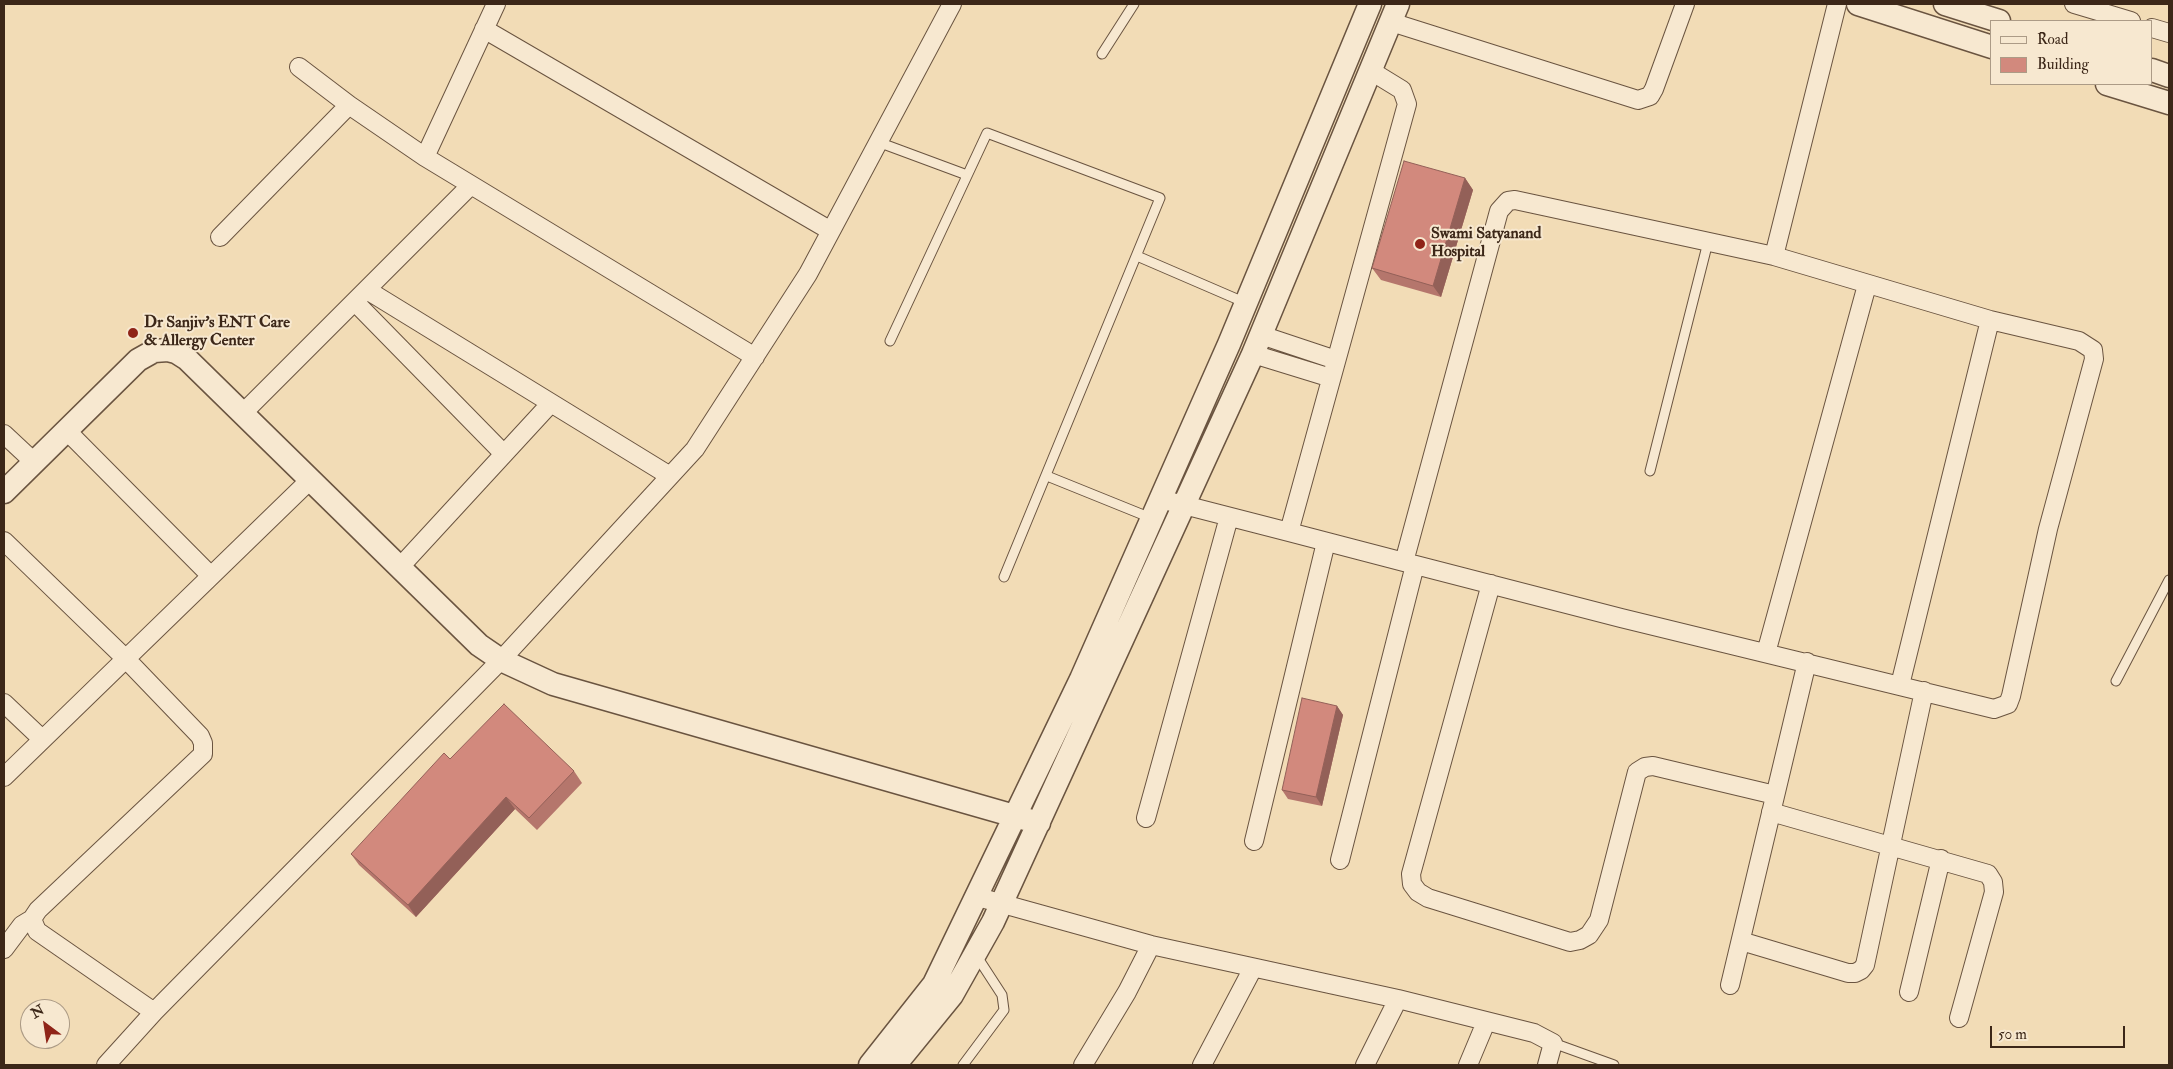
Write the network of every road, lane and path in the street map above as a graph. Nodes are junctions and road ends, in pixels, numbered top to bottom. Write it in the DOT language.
graph roads {
  1 [pos="496,4"];
  2 [pos="1134,4"];
  3 [pos="1370,4"];
  4 [pos="1685,4"];
  5 [pos="1837,4"];
  6 [pos="1858,4"];
  7 [pos="1945,4"];
  8 [pos="2074,4"];
  9 [pos="948,5"];
  10 [pos="1394,13"];
  11 [pos="1995,20"];
  12 [pos="2128,20"];
  13 [pos="2153,28"];
  14 [pos="484,29"];
  15 [pos="2169,33"];
  16 [pos="1990,46"];
  17 [pos="1102,54"];
  18 [pos="299,67"];
  19 [pos="2153,70"];
  20 [pos="1371,71"];
  21 [pos="2169,76"];
  22 [pos="2110,85"];
  23 [pos="2169,103"];
  24 [pos="349,105"];
  25 [pos="878,142"];
  26 [pos="1313,144"];
  27 [pos="1334,153"];
  28 [pos="425,158"];
  29 [pos="967,175"];
  30 [pos="471,185"];
  31 [pos="831,231"];
  32 [pos="220,237"];
  33 [pos="1708,242"];
  34 [pos="1137,256"];
  35 [pos="1774,256"];
  36 [pos="1868,285"];
  37 [pos="361,296"];
  38 [pos="1246,303"];
  39 [pos="1990,320"];
  40 [pos="890,341"];
  41 [pos="1257,345"];
  42 [pos="755,357"];
  43 [pos="1336,360"];
  44 [pos="1332,378"];
  45 [pos="551,403"];
  46 [pos="244,414"];
  47 [pos="67,431"];
  48 [pos="4,434"];
  49 [pos="504,454"];
  50 [pos="34,462"];
  51 [pos="1650,471"];
  52 [pos="670,476"];
  53 [pos="1047,476"];
  54 [pos="310,480"];
  55 [pos="4,492"];
  56 [pos="1184,505"];
  57 [pos="1155,508"];
  58 [pos="1229,517"];
  59 [pos="1289,532"];
  60 [pos="4,540"];
  61 [pos="1326,542"];
  62 [pos="1410,563"];
  63 [pos="399,568"];
  64 [pos="211,576"];
  65 [pos="1004,577"];
  66 [pos="2169,580"];
  67 [pos="1491,584"];
  68 [pos="1766,653"];
  69 [pos="126,658"];
  70 [pos="501,660"];
  71 [pos="1807,662"];
  72 [pos="2116,681"];
  73 [pos="1900,685"];
  74 [pos="1924,691"];
  75 [pos="4,703"];
  76 [pos="42,739"];
  77 [pos="4,777"];
  78 [pos="1773,803"];
  79 [pos="1016,816"];
  80 [pos="1146,818"];
  81 [pos="1039,823"];
  82 [pos="1254,841"];
  83 [pos="1891,845"];
  84 [pos="1941,859"];
  85 [pos="1340,860"];
  86 [pos="978,897"];
  87 [pos="1002,903"];
  88 [pos="32,919"];
  89 [pos="1741,941"];
  90 [pos="1151,944"];
  91 [pos="4,949"];
  92 [pos="975,954"];
  93 [pos="1253,968"];
  94 [pos="1730,984"];
  95 [pos="1909,992"];
  96 [pos="1398,999"];
  97 [pos="154,1012"];
  98 [pos="1959,1018"];
  99 [pos="1486,1022"];
  100 [pos="1553,1043"];
  101 [pos="106,1065"];
  102 [pos="870,1065"];
  103 [pos="895,1065"];
  104 [pos="964,1065"];
  105 [pos="1083,1065"];
  106 [pos="1202,1065"];
  107 [pos="1365,1065"];
  108 [pos="1468,1065"];
  109 [pos="1547,1065"];
  110 [pos="1614,1065"];
  1 -- 14 [label="street"];
  2 -- 17 [label="lane"];
  3 -- 26 [label="street"];
  4 -- 10 [label="street"];
  5 -- 35 [label="street"];
  6 -- 16 [label="street"];
  7 -- 11 [label="street"];
  8 -- 12 [label="street"];
  9 -- 25 [label="street"];
  10 -- 20 [label="street"];
  13 -- 15 [label="street"];
  14 -- 28 [label="street"];
  14 -- 31 [label="street"];
  18 -- 24 [label="street"];
  19 -- 21 [label="street"];
  20 -- 27 [label="street"];
  20 -- 43 [label="street"];
  22 -- 23 [label="street"];
  24 -- 28 [label="street"];
  24 -- 32 [label="street"];
  25 -- 29 [label="lane"];
  25 -- 31 [label="street"];
  26 -- 27 [label="street"];
  26 -- 38 [label="street"];
  27 -- 41 [label="street"];
  28 -- 30 [label="street"];
  29 -- 34 [label="lane"];
  29 -- 40 [label="lane"];
  30 -- 37 [label="street"];
  30 -- 42 [label="street"];
  31 -- 42 [label="street"];
  33 -- 35 [label="street"];
  33 -- 51 [label="lane"];
  33 -- 62 [label="street"];
  34 -- 38 [label="lane"];
  34 -- 53 [label="lane"];
  35 -- 36 [label="street"];
  36 -- 39 [label="street"];
  36 -- 68 [label="street"];
  37 -- 45 [label="street"];
  37 -- 46 [label="street"];
  37 -- 49 [label="street"];
  38 -- 57 [label="street"];
  39 -- 73 [label="street"];
  39 -- 74 [label="street"];
  41 -- 43 [label="street"];
  41 -- 44 [label="street"];
  41 -- 56 [label="street"];
  42 -- 52 [label="street"];
  43 -- 44 [label="street"];
  44 -- 59 [label="street"];
  45 -- 49 [label="street"];
  45 -- 52 [label="street"];
  46 -- 47 [label="street"];
  46 -- 54 [label="street"];
  47 -- 50 [label="street"];
  47 -- 64 [label="street"];
  48 -- 50 [label="street"];
  49 -- 63 [label="street"];
  50 -- 55 [label="street"];
  52 -- 70 [label="street"];
  53 -- 57 [label="lane"];
  53 -- 65 [label="lane"];
  54 -- 63 [label="street"];
  54 -- 64 [label="street"];
  56 -- 57 [label="street"];
  56 -- 58 [label="street"];
  56 -- 81 [label="street"];
  57 -- 79 [label="street"];
  58 -- 59 [label="street"];
  58 -- 80 [label="street"];
  59 -- 61 [label="street"];
  60 -- 69 [label="street"];
  61 -- 62 [label="street"];
  61 -- 82 [label="street"];
  62 -- 67 [label="street"];
  62 -- 85 [label="street"];
  63 -- 70 [label="street"];
  64 -- 69 [label="street"];
  66 -- 72 [label="lane"];
  67 -- 68 [label="street"];
  67 -- 78 [label="street"];
  68 -- 71 [label="street"];
  69 -- 76 [label="street"];
  69 -- 88 [label="street"];
  70 -- 79 [label="street"];
  70 -- 97 [label="street"];
  71 -- 73 [label="street"];
  71 -- 78 [label="street"];
  73 -- 74 [label="street"];
  74 -- 83 [label="street"];
  75 -- 76 [label="street"];
  76 -- 77 [label="street"];
  78 -- 83 [label="street"];
  78 -- 89 [label="street"];
  79 -- 81 [label="street"];
  79 -- 86 [label="street"];
  81 -- 87 [label="street"];
  83 -- 84 [label="street"];
  83 -- 89 [label="street"];
  84 -- 95 [label="street"];
  84 -- 98 [label="street"];
  86 -- 87 [label="street"];
  86 -- 102 [label="street"];
  87 -- 90 [label="street"];
  87 -- 92 [label="street"];
  88 -- 91 [label="street"];
  88 -- 97 [label="street"];
  89 -- 94 [label="street"];
  90 -- 93 [label="street"];
  90 -- 105 [label="street"];
  92 -- 103 [label="street"];
  92 -- 104 [label="lane"];
  93 -- 96 [label="street"];
  93 -- 106 [label="street"];
  96 -- 99 [label="street"];
  96 -- 107 [label="street"];
  97 -- 101 [label="street"];
  99 -- 100 [label="street"];
  99 -- 108 [label="street"];
  100 -- 109 [label="street"];
  100 -- 110 [label="lane"];
}
